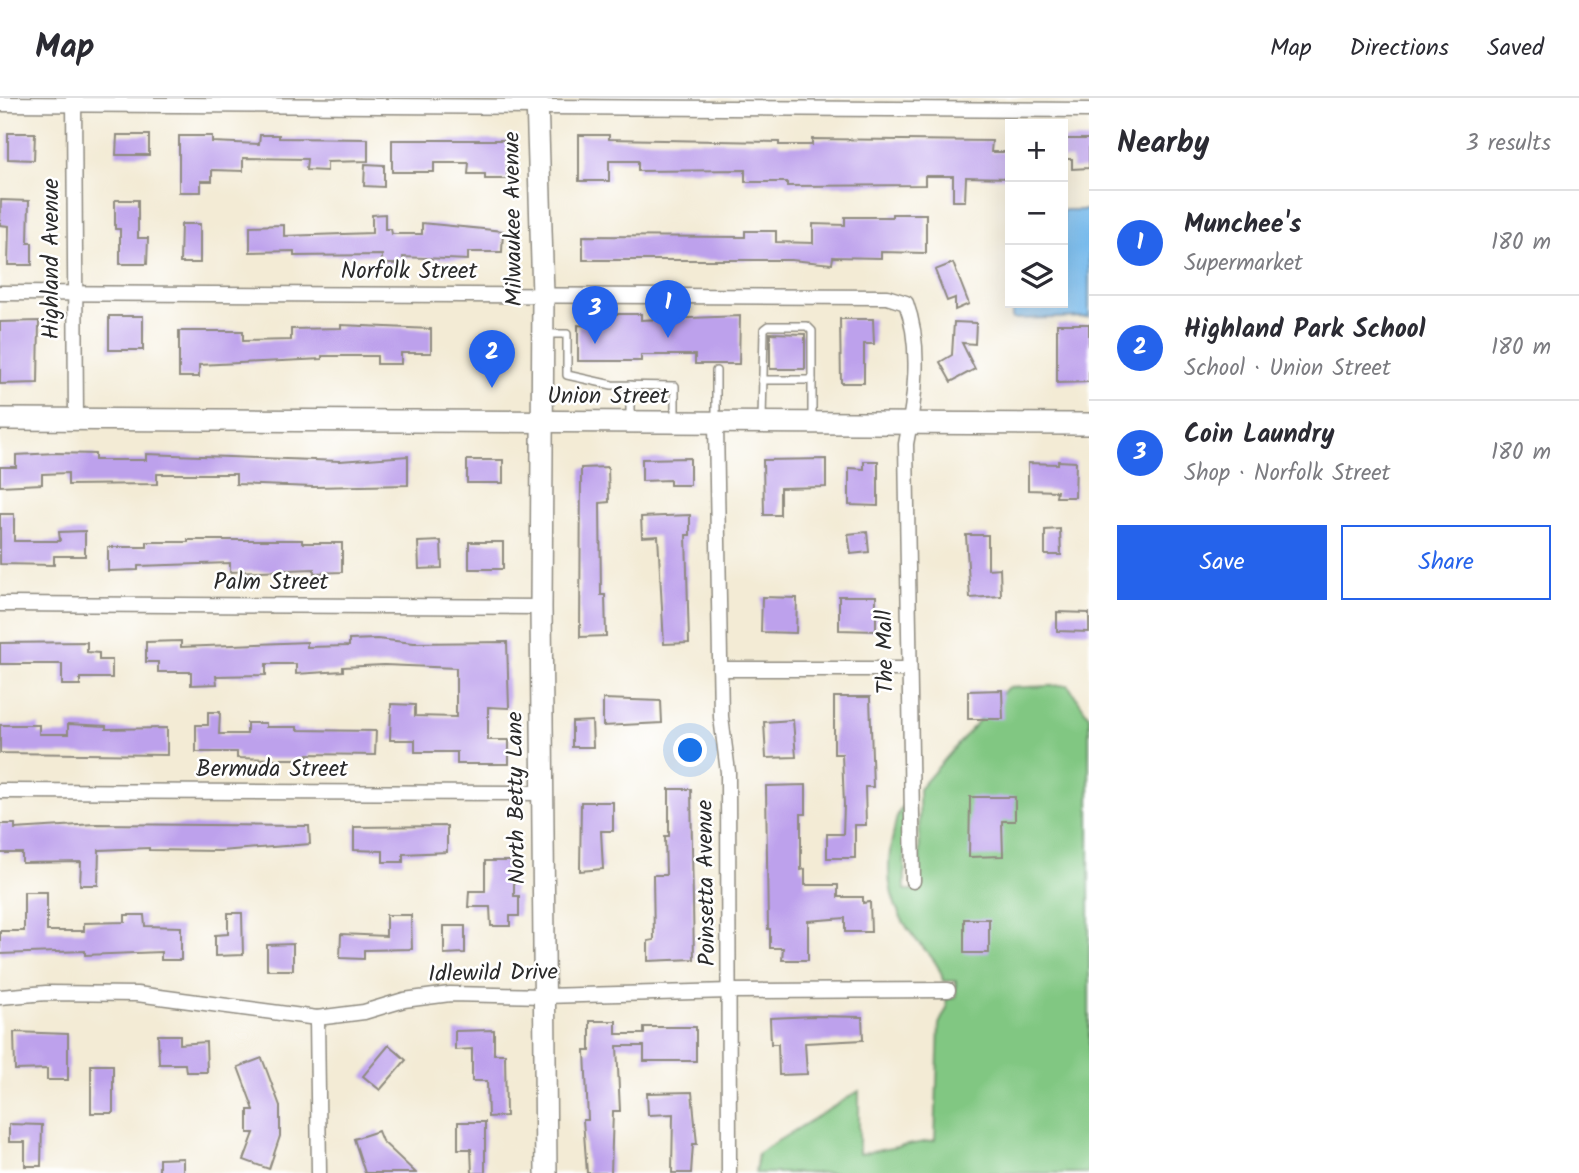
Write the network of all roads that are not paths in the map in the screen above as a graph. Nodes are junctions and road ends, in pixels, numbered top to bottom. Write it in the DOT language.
graph roads {
  1 [pos="74,101"];
  2 [pos="537,102"];
  3 [pos="0,104"];
  4 [pos="1089,110"];
  5 [pos="0,293"];
  6 [pos="75,294"];
  7 [pos="542,295"];
  8 [pos="716,370"];
  9 [pos="555,374"];
  10 [pos="762,380"];
  11 [pos="812,380"];
  12 [pos="629,385"];
  13 [pos="0,419"];
  14 [pos="76,419"];
  15 [pos="542,423"];
  16 [pos="910,423"];
  17 [pos="630,424"];
  18 [pos="675,424"];
  19 [pos="716,424"];
  20 [pos="762,424"];
  21 [pos="812,424"];
  22 [pos="1089,424"];
  23 [pos="0,604"];
  24 [pos="541,607"];
  25 [pos="909,668"];
  26 [pos="720,669"];
  27 [pos="0,791"];
  28 [pos="543,793"];
  29 [pos="913,881"];
  30 [pos="948,990"];
  31 [pos="731,991"];
  32 [pos="544,996"];
  33 [pos="0,997"];
  34 [pos="317,1018"];
  35 [pos="319,1173"];
  36 [pos="546,1173"];
  37 [pos="729,1173"];
  1 -- 2 [label="street"];
  1 -- 3 [label="street"];
  1 -- 6 [label="street, Highland Avenue"];
  2 -- 4 [label="street"];
  2 -- 7 [label="street, Milwaukee Avenue"];
  5 -- 6 [label="street, Norfolk Street"];
  6 -- 7 [label="street, Norfolk Street"];
  6 -- 14 [label="street, Highland Avenue"];
  7 -- 9 [label="street, Milwaukee Avenue"];
  7 -- 16 [label="street, Norfolk Street"];
  8 -- 19 [label="lane"];
  9 -- 12 [label="lane"];
  9 -- 15 [label="street, Milwaukee Avenue"];
  10 -- 11 [label="lane"];
  10 -- 11 [label="lane"];
  10 -- 20 [label="lane"];
  11 -- 21 [label="lane"];
  12 -- 17 [label="lane"];
  12 -- 18 [label="lane"];
  13 -- 14 [label="street, Union Street"];
  14 -- 15 [label="street, Union Street"];
  15 -- 17 [label="street, Union Street"];
  15 -- 24 [label="street, North Betty Lane"];
  16 -- 21 [label="street, Union Street"];
  16 -- 22 [label="street, Union Street"];
  16 -- 25 [label="street, The Mall"];
  17 -- 18 [label="street, Union Street"];
  18 -- 19 [label="street, Union Street"];
  19 -- 20 [label="street, Union Street"];
  19 -- 26 [label="street, Poinsetta Avenue"];
  20 -- 21 [label="street, Union Street"];
  23 -- 24 [label="street, Palm Street"];
  24 -- 28 [label="street, North Betty Lane"];
  25 -- 26 [label="street"];
  25 -- 29 [label="street, The Mall"];
  26 -- 31 [label="street, Poinsetta Avenue"];
  27 -- 28 [label="street, Bermuda Street"];
  28 -- 32 [label="street, North Betty Lane"];
  30 -- 31 [label="street, Idlewild Drive"];
  31 -- 32 [label="street, Idlewild Drive"];
  31 -- 37 [label="street, Poinsetta Avenue"];
  32 -- 34 [label="street, Idlewild Drive"];
  32 -- 36 [label="street, North Betty Lane"];
  33 -- 34 [label="street, Idlewild Drive"];
  34 -- 35 [label="street"];
}
